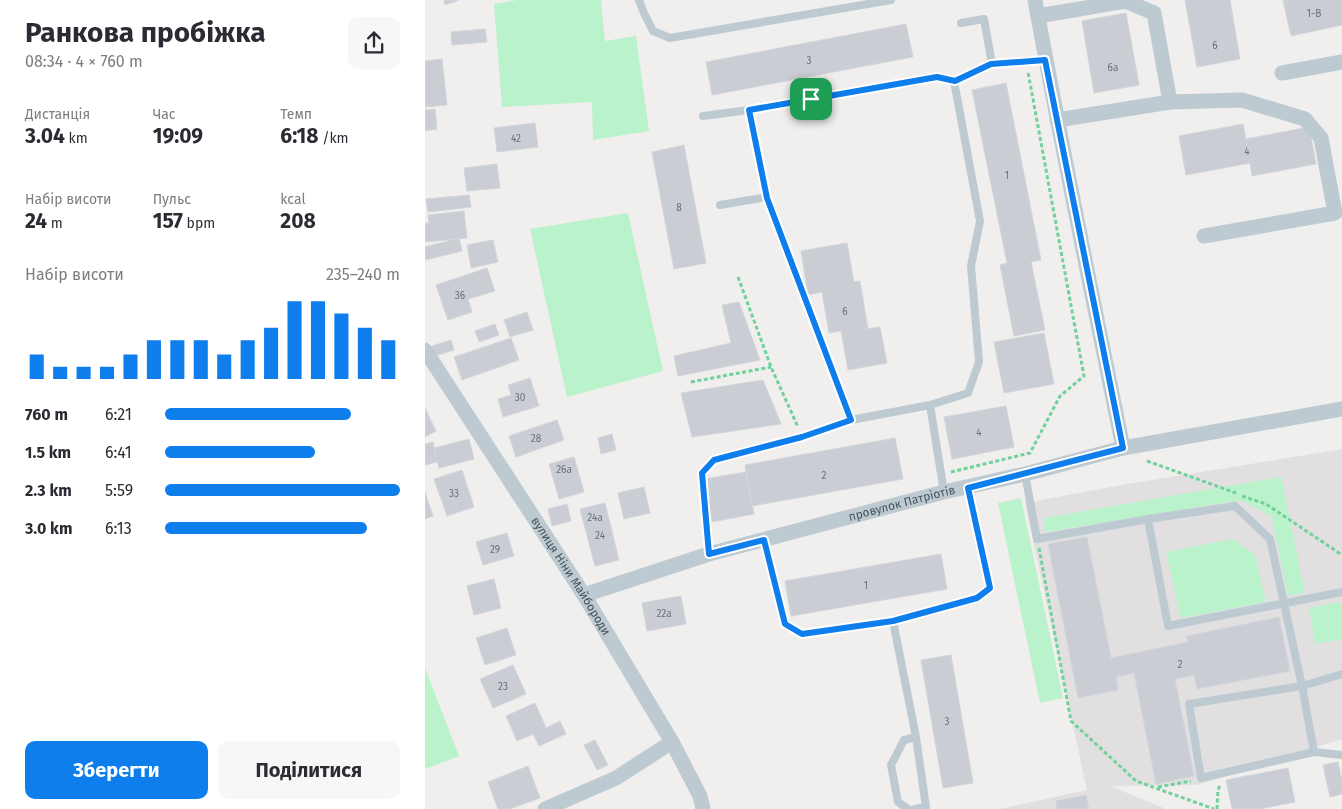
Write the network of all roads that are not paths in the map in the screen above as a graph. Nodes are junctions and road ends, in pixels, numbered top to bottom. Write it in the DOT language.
graph roads {
  1 [pos="639,0"];
  2 [pos="891,0"];
  3 [pos="1035,0"];
  4 [pos="1038,16"];
  5 [pos="961,23"];
  6 [pos="1044,54"];
  7 [pos="1342,62"];
  8 [pos="991,64"];
  9 [pos="1282,72"];
  10 [pos="955,81"];
  11 [pos="1170,102"];
  12 [pos="749,110"];
  13 [pos="703,116"];
  14 [pos="1057,120"];
  15 [pos="767,198"];
  16 [pos="720,205"];
  17 [pos="1204,236"];
  18 [pos="425,350"];
  19 [pos="930,405"];
  20 [pos="1342,409"];
  21 [pos="851,420"];
  22 [pos="1123,448"];
  23 [pos="1025,474"];
  24 [pos="968,488"];
  25 [pos="944,492"];
  26 [pos="1148,519"];
  27 [pos="709,554"];
  28 [pos="1342,592"];
  29 [pos="584,595"];
  30 [pos="1285,603"];
  31 [pos="893,621"];
  32 [pos="802,634"];
  33 [pos="1342,674"];
  34 [pos="1302,686"];
  35 [pos="916,737"];
  36 [pos="672,742"];
  37 [pos="1314,752"];
  38 [pos="1342,755"];
  39 [pos="545,809"];
  40 [pos="703,809"];
  41 [pos="908,809"];
  42 [pos="915,809"];
  1 -- 2 [label="lane"];
  3 -- 4 [label="street"];
  4 -- 6 [label="street"];
  4 -- 11 [label="street"];
  5 -- 8 [label="lane"];
  6 -- 8 [label="lane"];
  6 -- 14 [label="street"];
  7 -- 9 [label="street"];
  8 -- 10 [label="lane"];
  10 -- 12 [label="lane"];
  10 -- 19 [label="lane"];
  11 -- 14 [label="street"];
  11 -- 17 [label="street"];
  12 -- 13 [label="lane"];
  12 -- 15 [label="lane"];
  14 -- 22 [label="street"];
  15 -- 16 [label="lane"];
  15 -- 21 [label="lane"];
  18 -- 29 [label="street, вулиця Ніни Майбороди"];
  19 -- 21 [label="lane"];
  19 -- 25 [label="lane"];
  20 -- 22 [label="street, провулок Патріотів"];
  21 -- 27 [label="lane"];
  22 -- 23 [label="street, провулок Патріотів"];
  23 -- 24 [label="street, провулок Патріотів"];
  23 -- 26 [label="lane"];
  24 -- 25 [label="street, провулок Патріотів"];
  24 -- 31 [label="lane"];
  25 -- 27 [label="street, провулок Патріотів"];
  26 -- 30 [label="lane"];
  26 -- 30 [label="lane"];
  27 -- 29 [label="street, провулок Патріотів"];
  28 -- 30 [label="lane"];
  29 -- 36 [label="street, вулиця Ніни Майбороди"];
  30 -- 34 [label="lane"];
  31 -- 32 [label="lane"];
  31 -- 35 [label="lane"];
  33 -- 34 [label="lane"];
  34 -- 37 [label="lane"];
  34 -- 37 [label="lane"];
  35 -- 41 [label="lane"];
  35 -- 42 [label="lane"];
  36 -- 39 [label="street"];
  36 -- 40 [label="street, вулиця Ніни Майбороди"];
  37 -- 38 [label="lane"];
}
